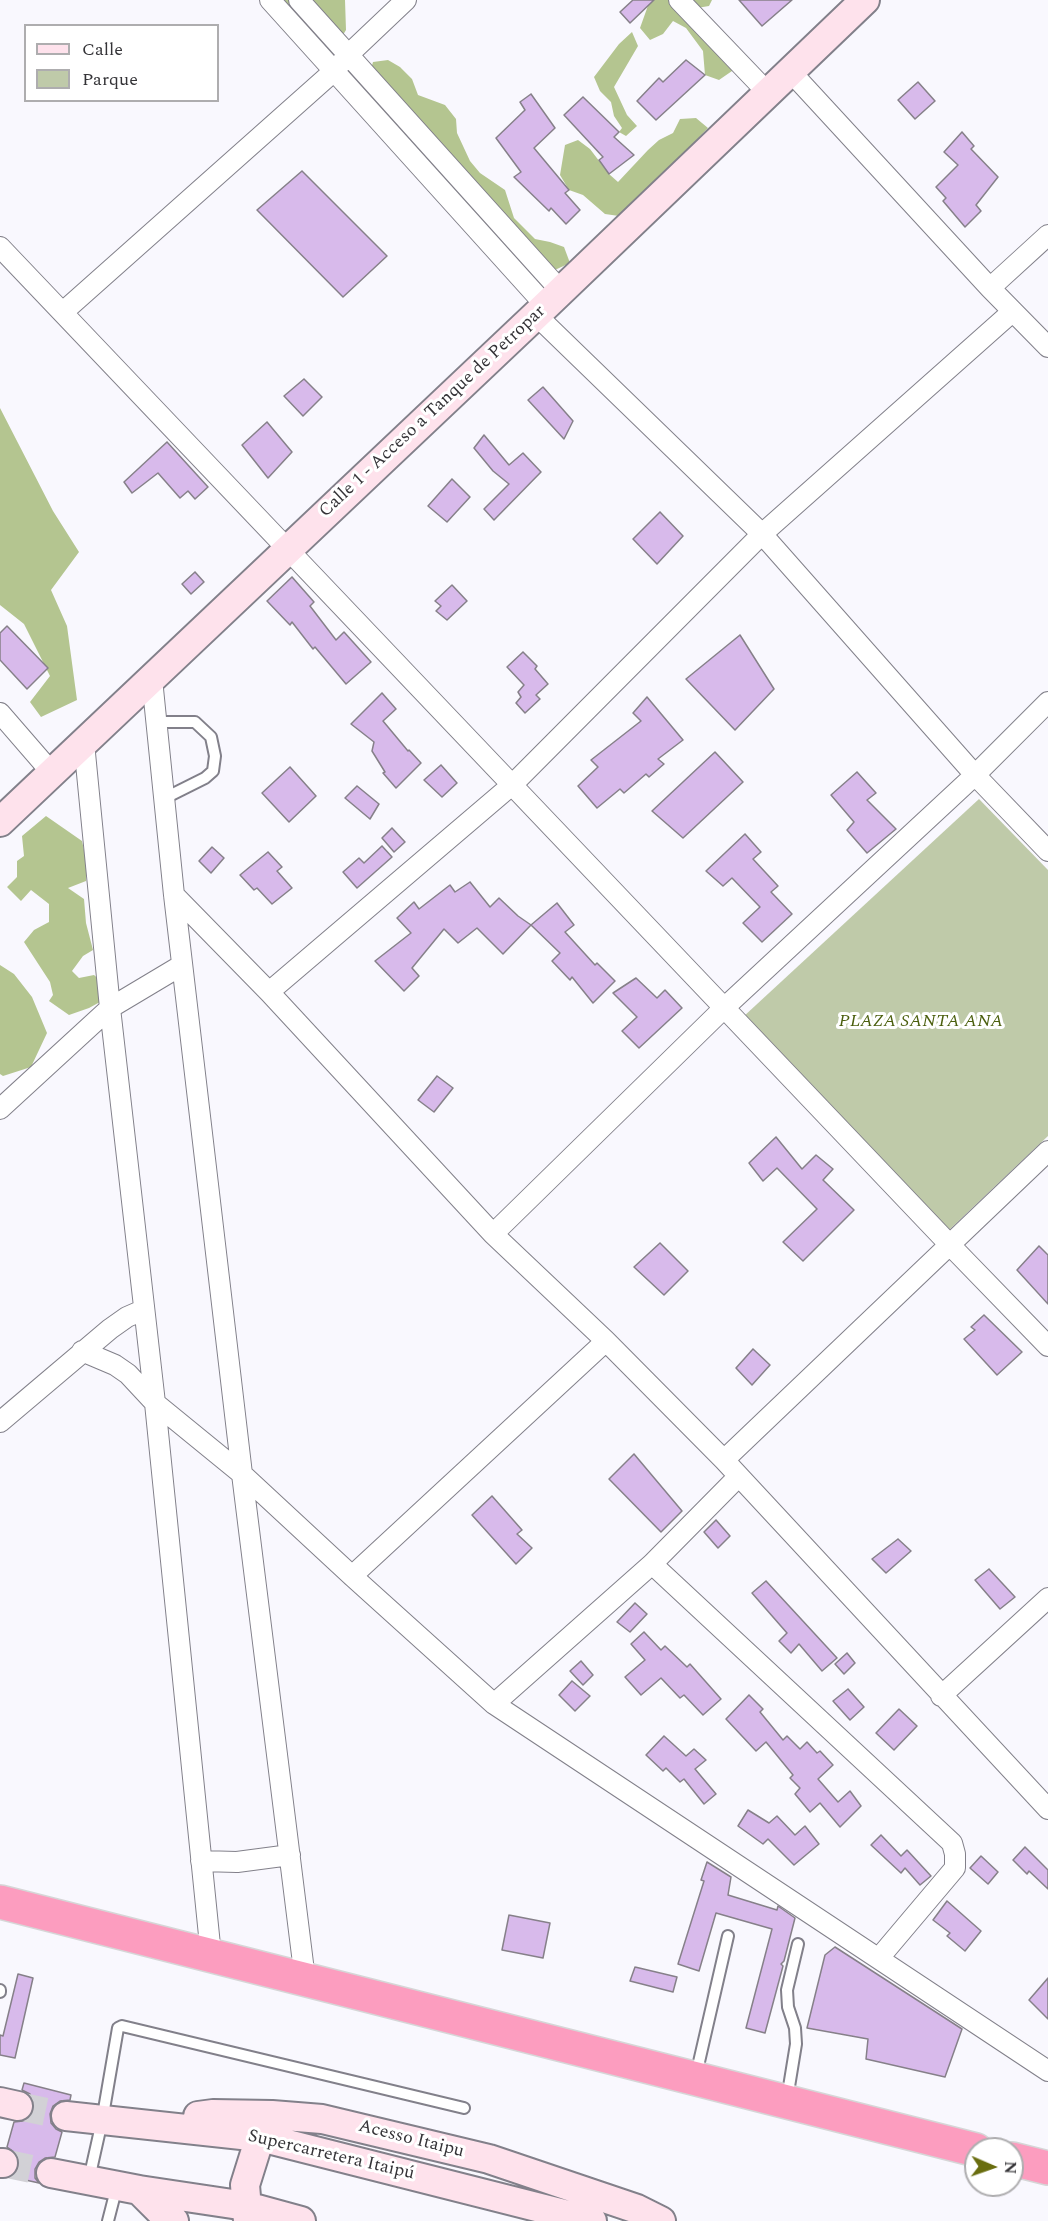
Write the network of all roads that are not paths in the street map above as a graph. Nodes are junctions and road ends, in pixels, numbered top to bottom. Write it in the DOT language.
graph roads {
  1 [pos="270,0"];
  2 [pos="299,0"];
  3 [pos="406,0"];
  4 [pos="679,0"];
  5 [pos="865,0"];
  6 [pos="348,55"];
  7 [pos="334,71"];
  8 [pos="790,71"];
  9 [pos="768,93"];
  10 [pos="1048,235"];
  11 [pos="0,247"];
  12 [pos="990,288"];
  13 [pos="547,304"];
  14 [pos="63,312"];
  15 [pos="1012,312"];
  16 [pos="1048,347"];
  17 [pos="762,534"];
  18 [pos="289,549"];
  19 [pos="152,679"];
  20 [pos="1048,702"];
  21 [pos="0,713"];
  22 [pos="157,722"];
  23 [pos="84,742"];
  24 [pos="52,773"];
  25 [pos="975,775"];
  26 [pos="513,784"];
  27 [pos="165,798"];
  28 [pos="0,822"];
  29 [pos="1048,851"];
  30 [pos="174,895"];
  31 [pos="182,965"];
  32 [pos="269,992"];
  33 [pos="110,1008"];
  34 [pos="724,1008"];
  35 [pos="0,1109"];
  36 [pos="1048,1151"];
  37 [pos="493,1234"];
  38 [pos="949,1244"];
  39 [pos="144,1310"];
  40 [pos="606,1341"];
  41 [pos="1048,1346"];
  42 [pos="82,1351"];
  43 [pos="155,1404"];
  44 [pos="0,1422"];
  45 [pos="724,1460"];
  46 [pos="242,1474"];
  47 [pos="738,1477"];
  48 [pos="652,1564"];
  49 [pos="352,1576"];
  50 [pos="1048,1598"];
  51 [pos="941,1696"];
  52 [pos="494,1704"];
  53 [pos="1048,1809"];
  54 [pos="290,1855"];
  55 [pos="201,1861"];
  56 [pos="0,1902"];
  57 [pos="728,1936"];
  58 [pos="798,1944"];
  59 [pos="211,1955"];
  60 [pos="879,1958"];
  61 [pos="305,1979"];
  62 [pos="1048,2071"];
  63 [pos="695,2078"];
  64 [pos="786,2102"];
  65 [pos="464,2108"];
  66 [pos="66,2116"];
  67 [pos="102,2121"];
  68 [pos="266,2126"];
  69 [pos="964,2147"];
  70 [pos="489,2159"];
  71 [pos="1024,2162"];
  72 [pos="1048,2168"];
  73 [pos="51,2173"];
  74 [pos="89,2179"];
  75 [pos="128,2187"];
  76 [pos="512,2210"];
  77 [pos="247,2214"];
  78 [pos="108,2221"];
  79 [pos="174,2221"];
  80 [pos="301,2221"];
  81 [pos="592,2221"];
  82 [pos="661,2221"];
  1 -- 7 [label="street"];
  2 -- 6 [label="street"];
  3 -- 6 [label="street"];
  4 -- 9 [label="street"];
  5 -- 8 [label="street, Calle 1 - Acceso a Tanque de Petropar"];
  6 -- 7 [label="street"];
  6 -- 13 [label="street"];
  7 -- 13 [label="street"];
  7 -- 14 [label="street"];
  8 -- 9 [label="street, Calle 1 - Acceso a Tanque de Petropar"];
  8 -- 12 [label="street"];
  9 -- 13 [label="street, Calle 1 - Acceso a Tanque de Petropar"];
  10 -- 12 [label="street"];
  11 -- 14 [label="street"];
  12 -- 15 [label="street"];
  13 -- 17 [label="street"];
  13 -- 18 [label="street, Calle 1 - Acceso a Tanque de Petropar"];
  14 -- 18 [label="street"];
  15 -- 16 [label="street"];
  15 -- 17 [label="street"];
  17 -- 25 [label="street"];
  17 -- 26 [label="street"];
  18 -- 19 [label="street, Calle 1 - Acceso a Tanque de Petropar"];
  18 -- 26 [label="street"];
  19 -- 22 [label="street"];
  19 -- 23 [label="street, Calle 1 - Acceso a Tanque de Petropar"];
  20 -- 25 [label="street"];
  21 -- 24 [label="street"];
  22 -- 27 [label="street"];
  22 -- 27 [label="lane"];
  23 -- 24 [label="street, Calle 1 - Acceso a Tanque de Petropar"];
  23 -- 33 [label="street"];
  24 -- 28 [label="street, Calle 1 - Acceso a Tanque de Petropar"];
  25 -- 29 [label="street"];
  25 -- 34 [label="street"];
  26 -- 32 [label="street"];
  26 -- 34 [label="street"];
  27 -- 30 [label="street"];
  30 -- 31 [label="street"];
  30 -- 32 [label="street"];
  31 -- 33 [label="street"];
  31 -- 46 [label="street"];
  32 -- 37 [label="street"];
  33 -- 35 [label="street"];
  33 -- 39 [label="street"];
  34 -- 37 [label="street"];
  34 -- 38 [label="street"];
  36 -- 38 [label="street"];
  37 -- 40 [label="street"];
  38 -- 41 [label="street"];
  38 -- 45 [label="street"];
  39 -- 42 [label="street"];
  39 -- 43 [label="street"];
  40 -- 45 [label="street"];
  40 -- 49 [label="street"];
  42 -- 43 [label="street"];
  42 -- 44 [label="street"];
  43 -- 46 [label="street"];
  43 -- 55 [label="street"];
  45 -- 47 [label="street"];
  46 -- 49 [label="street"];
  46 -- 54 [label="street"];
  47 -- 48 [label="street"];
  47 -- 51 [label="street"];
  48 -- 52 [label="street"];
  48 -- 60 [label="street"];
  49 -- 52 [label="street"];
  50 -- 51 [label="street"];
  51 -- 53 [label="street"];
  52 -- 60 [label="street"];
  54 -- 55 [label="street"];
  54 -- 61 [label="street"];
  55 -- 59 [label="street"];
  56 -- 59 [label="highway"];
  57 -- 63 [label="lane"];
  58 -- 64 [label="lane"];
  59 -- 61 [label="highway"];
  60 -- 62 [label="street"];
  61 -- 63 [label="highway"];
  63 -- 64 [label="highway"];
  64 -- 69 [label="highway"];
  65 -- 67 [label="lane"];
  66 -- 67 [label="street"];
  67 -- 68 [label="street, Acesso Itaipu"];
  67 -- 74 [label="lane"];
  68 -- 70 [label="street, Acesso Itaipu"];
  68 -- 76 [label="street, Supercarretera Itaipú"];
  68 -- 77 [label="street"];
  70 -- 76 [label="street"];
  70 -- 82 [label="street, Acesso Itaipu"];
  71 -- 72 [label="highway"];
  73 -- 74 [label="street"];
  74 -- 75 [label="street"];
  75 -- 77 [label="street"];
  75 -- 78 [label="lane"];
  75 -- 79 [label="street"];
  76 -- 81 [label="street, Supercarretera Itaipú"];
  77 -- 80 [label="street"];
}
